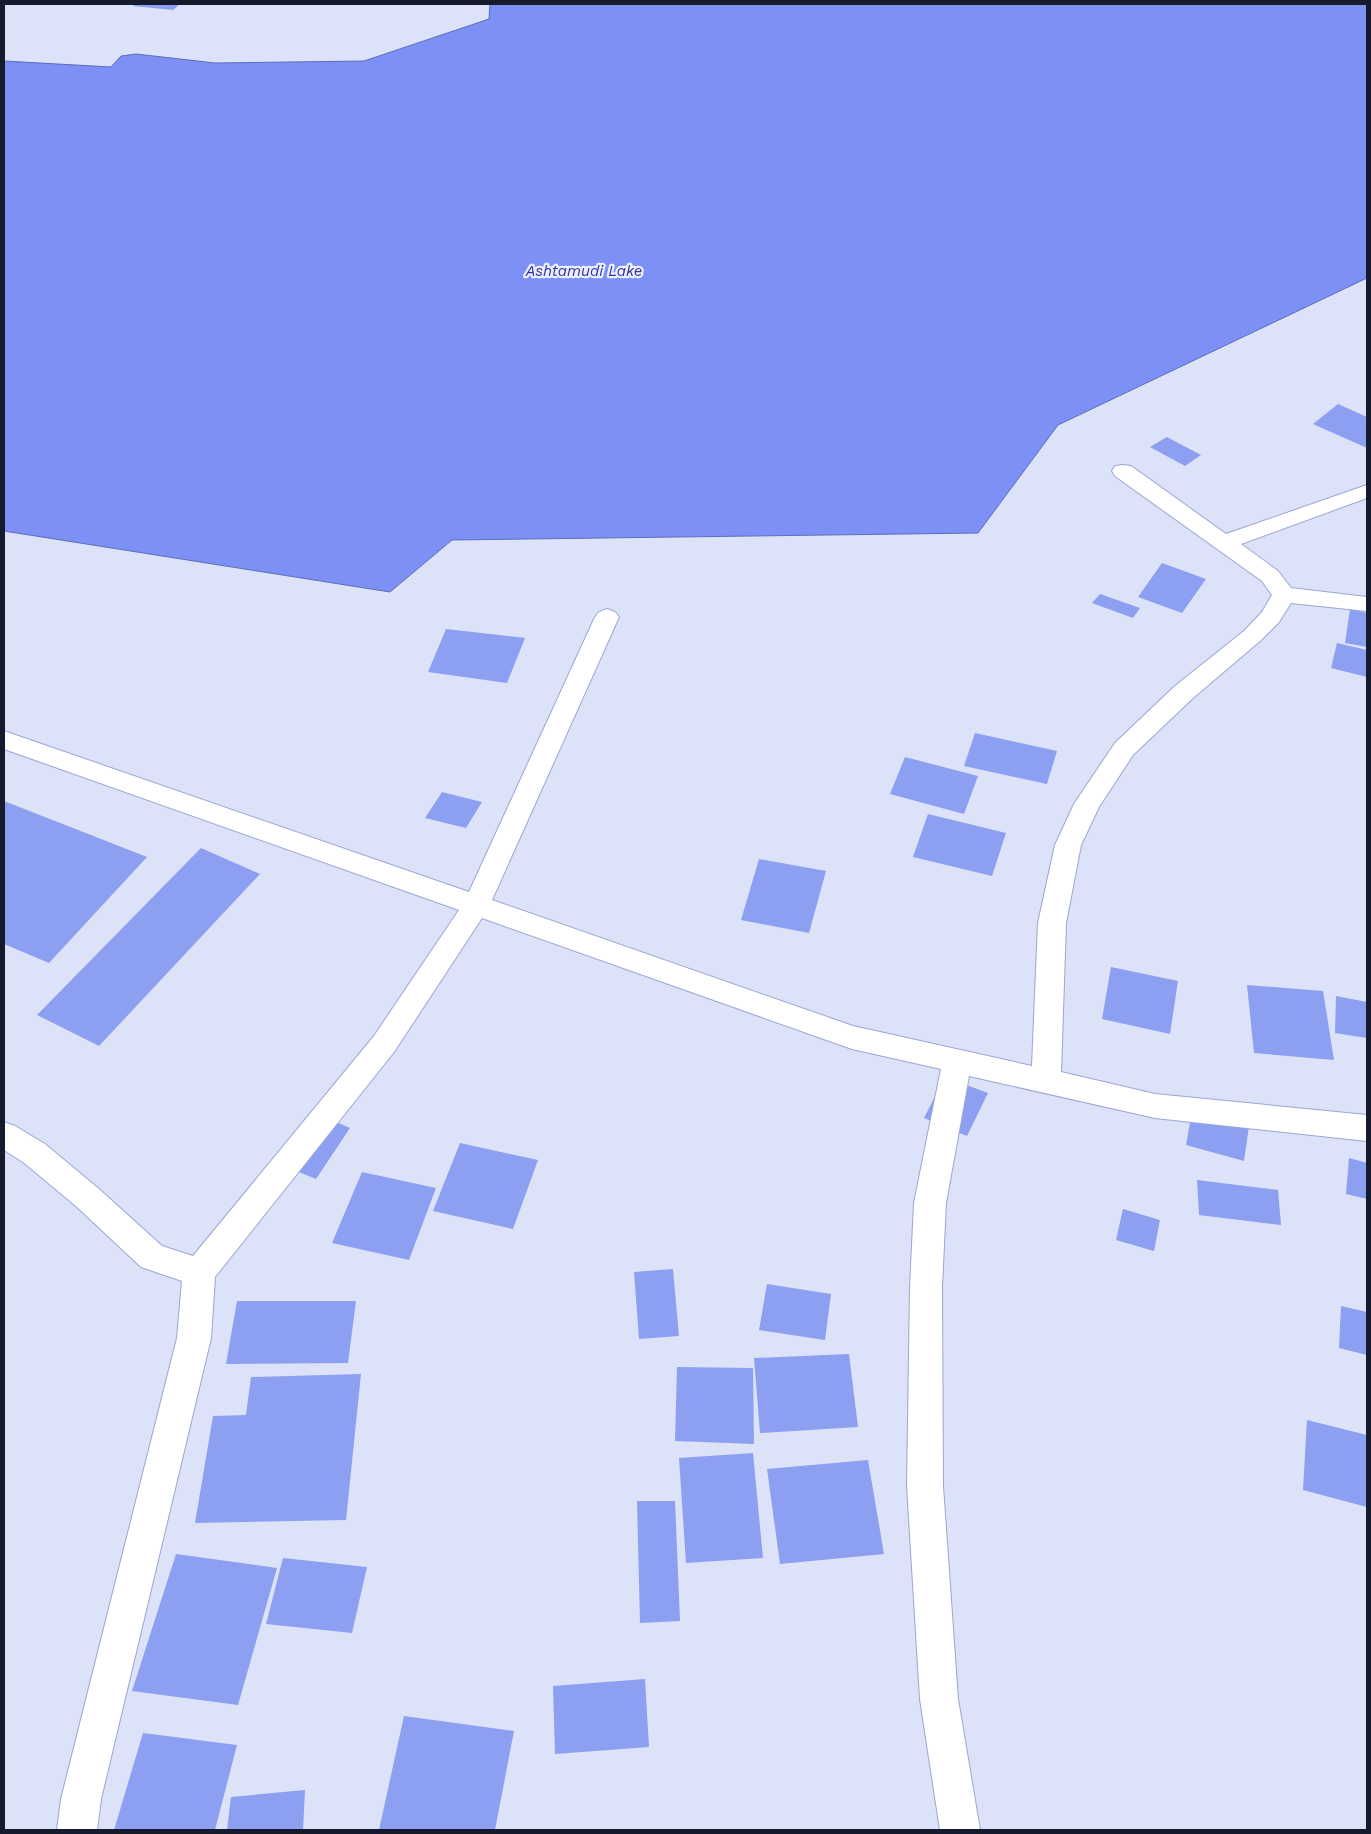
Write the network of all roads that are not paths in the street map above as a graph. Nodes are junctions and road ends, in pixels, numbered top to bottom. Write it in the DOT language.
graph roads {
  1 [pos="1123,471"];
  2 [pos="1367,491"];
  3 [pos="1223,543"];
  4 [pos="1284,595"];
  5 [pos="1367,604"];
  6 [pos="607,617"];
  7 [pos="4,740"];
  8 [pos="476,906"];
  9 [pos="957,1061"];
  10 [pos="1046,1081"];
  11 [pos="1367,1128"];
  12 [pos="4,1135"];
  13 [pos="199,1272"];
  14 [pos="77,1830"];
  15 [pos="960,1830"];
  1 -- 3 [label="street"];
  2 -- 3 [label="street"];
  3 -- 4 [label="street"];
  4 -- 5 [label="street"];
  4 -- 10 [label="street"];
  6 -- 8 [label="street"];
  7 -- 8 [label="street"];
  8 -- 9 [label="street"];
  8 -- 13 [label="street"];
  9 -- 10 [label="street"];
  9 -- 15 [label="street"];
  10 -- 11 [label="street"];
  12 -- 13 [label="street"];
  13 -- 14 [label="street"];
}
